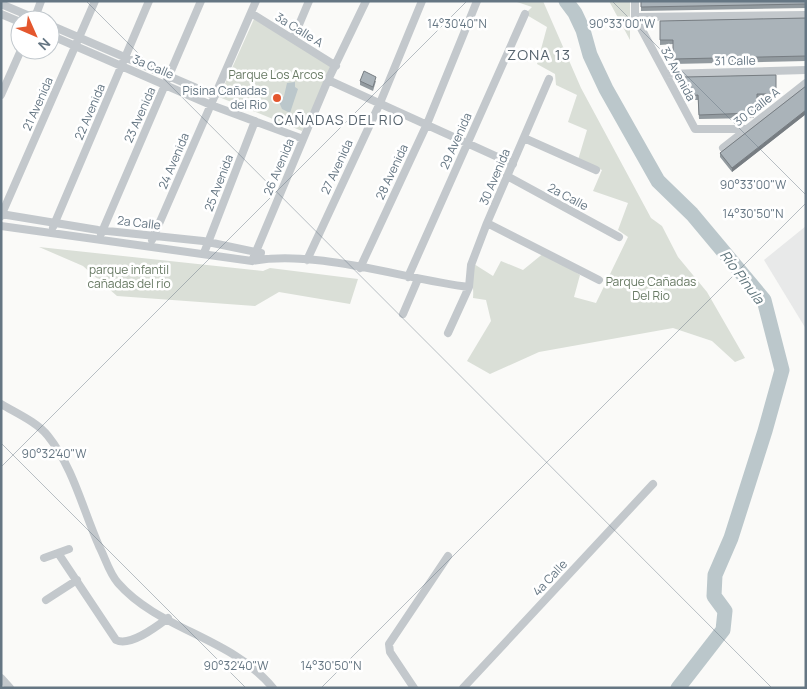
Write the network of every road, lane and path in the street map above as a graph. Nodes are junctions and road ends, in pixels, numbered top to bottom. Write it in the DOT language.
graph roads {
  1 [pos="95,1"];
  2 [pos="150,1"];
  3 [pos="202,1"];
  4 [pos="256,1"];
  5 [pos="309,1"];
  6 [pos="366,1"];
  7 [pos="422,1"];
  8 [pos="477,1"];
  9 [pos="635,1"];
  10 [pos="1,4"];
  11 [pos="15,10"];
  12 [pos="251,13"];
  13 [pos="525,14"];
  14 [pos="806,15"];
  15 [pos="635,18"];
  16 [pos="60,28"];
  17 [pos="80,37"];
  18 [pos="60,39"];
  19 [pos="293,39"];
  20 [pos="76,46"];
  21 [pos="126,57"];
  22 [pos="17,60"];
  23 [pos="122,66"];
  24 [pos="336,66"];
  25 [pos="806,70"];
  26 [pos="666,74"];
  27 [pos="169,76"];
  28 [pos="549,79"];
  29 [pos="328,80"];
  30 [pos="806,83"];
  31 [pos="165,85"];
  32 [pos="1,96"];
  33 [pos="215,96"];
  34 [pos="380,103"];
  35 [pos="211,105"];
  36 [pos="255,121"];
  37 [pos="427,124"];
  38 [pos="747,129"];
  39 [pos="524,138"];
  40 [pos="303,139"];
  41 [pos="468,142"];
  42 [pos="723,148"];
  43 [pos="513,164"];
  44 [pos="596,170"];
  45 [pos="507,176"];
  46 [pos="2,215"];
  47 [pos="54,222"];
  48 [pos="487,223"];
  49 [pos="1,226"];
  50 [pos="102,230"];
  51 [pos="51,232"];
  52 [pos="619,236"];
  53 [pos="154,237"];
  54 [pos="99,238"];
  55 [pos="208,242"];
  56 [pos="149,246"];
  57 [pos="256,251"];
  58 [pos="204,253"];
  59 [pos="272,257"];
  60 [pos="307,260"];
  61 [pos="252,261"];
  62 [pos="360,268"];
  63 [pos="408,277"];
  64 [pos="418,279"];
  65 [pos="599,280"];
  66 [pos="469,287"];
  67 [pos="403,314"];
  68 [pos="448,333"];
  69 [pos="1,404"];
  70 [pos="653,484"];
  71 [pos="69,549"];
  72 [pos="58,553"];
  73 [pos="448,556"];
  74 [pos="44,558"];
  75 [pos="77,580"];
  76 [pos="46,600"];
  77 [pos="168,618"];
  78 [pos="1,678"];
  79 [pos="10,688"];
  80 [pos="274,688"];
  81 [pos="414,688"];
  82 [pos="463,688"];
  1 -- 17 [label="street, 21 Avenida"];
  2 -- 21 [label="street, 22 Avenida"];
  3 -- 27 [label="street, 23 Avenida"];
  4 -- 12 [label="street, 24 Avenida"];
  5 -- 19 [label="street"];
  6 -- 24 [label="street, 26 Avenida"];
  7 -- 34 [label="street, 27 Avenida"];
  8 -- 37 [label="street, 28 Avenida"];
  9 -- 15 [label="street, 32 Avenida"];
  10 -- 11 [label="street"];
  12 -- 19 [label="street, 3a Calle A"];
  12 -- 33 [label="street, 24 Avenida"];
  13 -- 41 [label="street, 29 Avenida"];
  14 -- 15 [label="street"];
  15 -- 26 [label="street, 32 Avenida"];
  16 -- 17 [label="street, 3a Calle"];
  17 -- 20 [label="street, 21 Avenida"];
  17 -- 21 [label="street, 3a Calle"];
  18 -- 20 [label="street, 3a Calle"];
  19 -- 24 [label="street, 3a Calle A"];
  20 -- 23 [label="street, 3a Calle"];
  20 -- 46 [label="street, 21 Avenida"];
  21 -- 23 [label="street, 22 Avenida"];
  21 -- 27 [label="street, 3a Calle"];
  22 -- 32 [label="street"];
  23 -- 31 [label="street, 3a Calle"];
  23 -- 47 [label="street, 22 Avenida"];
  24 -- 29 [label="street, 26 Avenida"];
  25 -- 26 [label="street, 31 Calle"];
  26 -- 38 [label="street, 32 Avenida"];
  27 -- 31 [label="street, 23 Avenida"];
  27 -- 33 [label="street, 3a Calle"];
  28 -- 39 [label="street, 30 Avenida"];
  29 -- 34 [label="street"];
  29 -- 40 [label="street, 26 Avenida"];
  30 -- 38 [label="street, 30 Calle A"];
  31 -- 35 [label="street, 3a Calle"];
  31 -- 50 [label="street, 23 Avenida"];
  33 -- 35 [label="street, 24 Avenida"];
  34 -- 37 [label="street"];
  34 -- 60 [label="street, 27 Avenida"];
  35 -- 36 [label="street, 3a Calle"];
  35 -- 53 [label="street, 24 Avenida"];
  36 -- 40 [label="street, 3a Calle"];
  36 -- 55 [label="street, 25 Avenida"];
  37 -- 41 [label="street"];
  37 -- 62 [label="street, 28 Avenida"];
  38 -- 42 [label="street, 30 Calle A"];
  39 -- 43 [label="street, 30 Avenida"];
  39 -- 44 [label="street"];
  40 -- 57 [label="street, 26 Avenida"];
  41 -- 43 [label="street"];
  41 -- 63 [label="street, 29 Avenida"];
  43 -- 45 [label="street, 30 Avenida"];
  45 -- 48 [label="street, 30 Avenida"];
  45 -- 52 [label="street, 2a Calle"];
  46 -- 47 [label="street, 2a Calle"];
  47 -- 50 [label="street, 2a Calle"];
  47 -- 51 [label="street, 22 Avenida"];
  48 -- 65 [label="street"];
  48 -- 66 [label="street, 30 Avenida"];
  49 -- 51 [label="street, 2a Calle"];
  50 -- 53 [label="street, 2a Calle"];
  50 -- 54 [label="street, 23 Avenida"];
  51 -- 54 [label="street, 2a Calle"];
  53 -- 55 [label="street, 2a Calle"];
  53 -- 56 [label="street, 24 Avenida"];
  54 -- 56 [label="street, 2a Calle"];
  55 -- 57 [label="street, 2a Calle"];
  55 -- 58 [label="street, 25 Avenida"];
  56 -- 58 [label="street, 2a Calle"];
  57 -- 59 [label="street, 2a Calle"];
  57 -- 61 [label="street, 26 Avenida"];
  58 -- 61 [label="street, 2a Calle"];
  59 -- 60 [label="street, 2a Calle"];
  59 -- 61 [label="street, 2a Calle"];
  60 -- 62 [label="street, 2a Calle"];
  62 -- 63 [label="street, 2a Calle"];
  63 -- 64 [label="street, 2a Calle"];
  64 -- 66 [label="street, 2a Calle"];
  64 -- 67 [label="street"];
  66 -- 68 [label="street, 30 Avenida"];
  69 -- 77 [label="street"];
  70 -- 82 [label="street, 4a Calle"];
  71 -- 72 [label="street"];
  72 -- 74 [label="street"];
  72 -- 75 [label="street"];
  73 -- 81 [label="street"];
  75 -- 76 [label="street"];
  75 -- 77 [label="street"];
  77 -- 80 [label="street"];
  78 -- 79 [label="street"];
}
